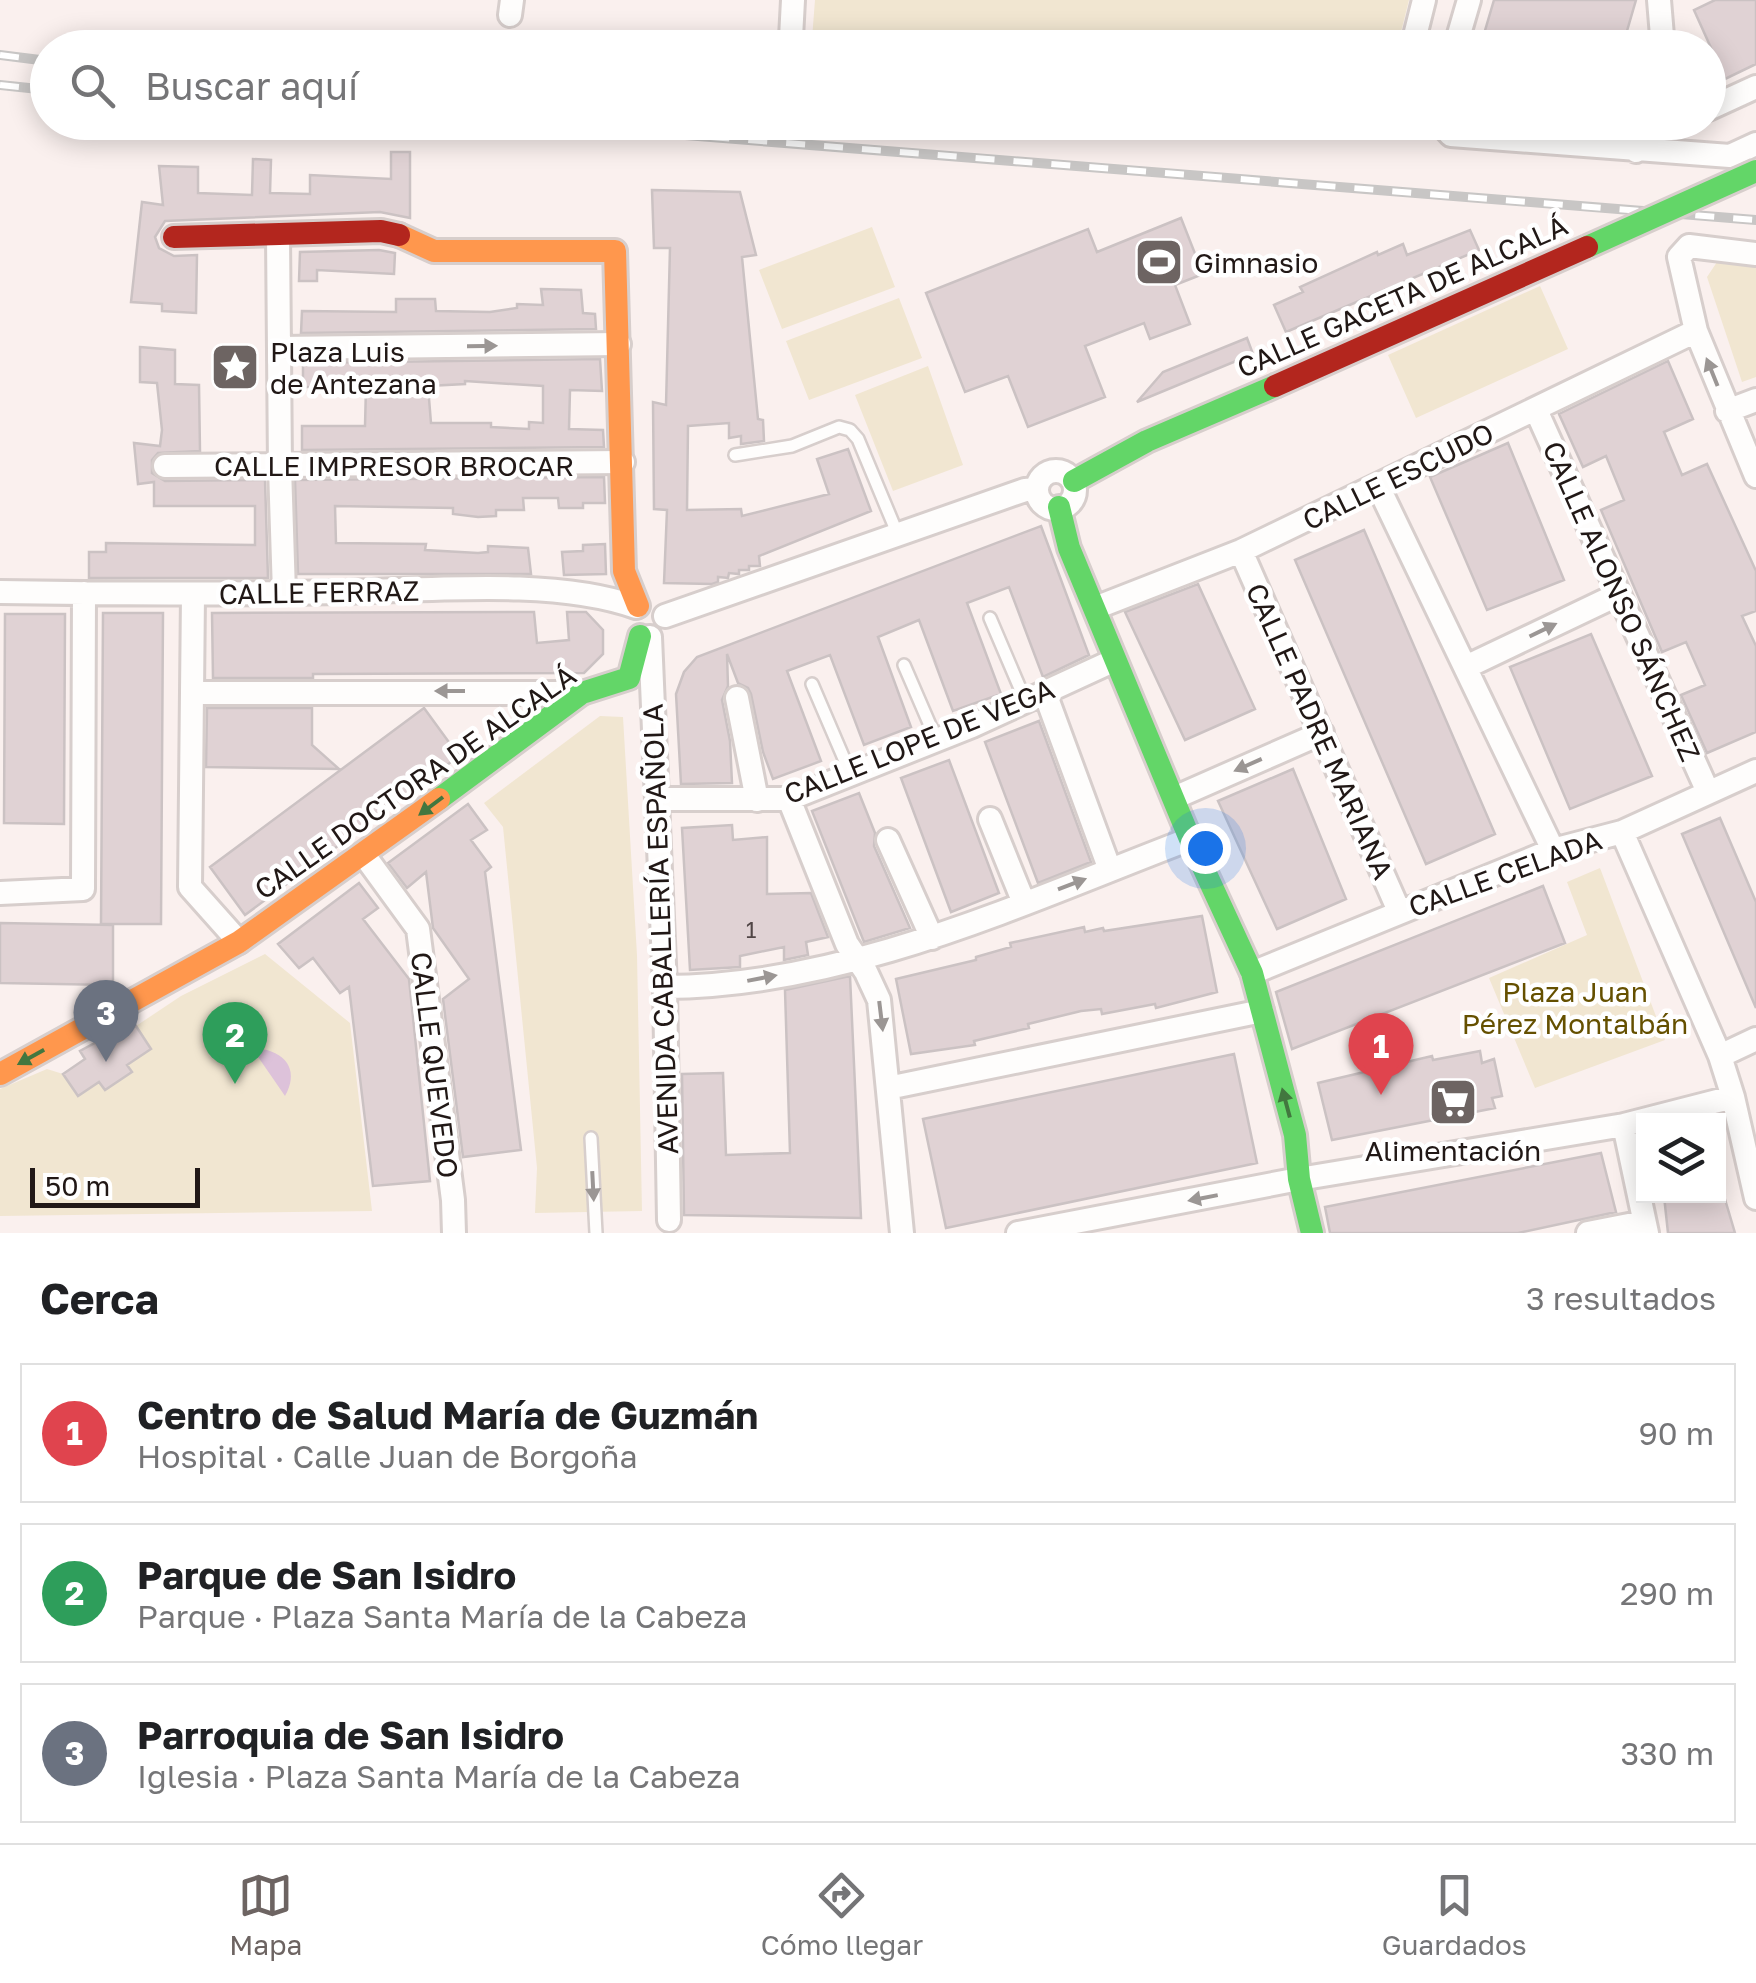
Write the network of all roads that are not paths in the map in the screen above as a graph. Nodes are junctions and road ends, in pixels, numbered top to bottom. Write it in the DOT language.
graph roads {
  1 [pos="793,0"];
  2 [pos="1424,0"];
  3 [pos="1469,0"];
  4 [pos="1659,0"];
  5 [pos="791,30"];
  6 [pos="1416,30"];
  7 [pos="1460,30"];
  8 [pos="1662,30"];
  9 [pos="1756,87"];
  10 [pos="1726,101"];
  11 [pos="1509,140"];
  12 [pos="1640,140"];
  13 [pos="1756,144"];
  14 [pos="1636,151"];
  15 [pos="1756,171"];
  16 [pos="278,235"];
  17 [pos="174,237"];
  18 [pos="1756,254"];
  19 [pos="1696,331"];
  20 [pos="618,344"];
  21 [pos="279,348"];
  22 [pos="1756,400"];
  23 [pos="1536,410"];
  24 [pos="1728,411"];
  25 [pos="735,455"];
  26 [pos="624,462"];
  27 [pos="166,466"];
  28 [pos="280,467"];
  29 [pos="1756,476"];
  30 [pos="1074,480"];
  31 [pos="1378,486"];
  32 [pos="1036,489"];
  33 [pos="1059,507"];
  34 [pos="898,535"];
  35 [pos="1241,550"];
  36 [pos="0,592"];
  37 [pos="84,593"];
  38 [pos="284,593"];
  39 [pos="1619,594"];
  40 [pos="193,595"];
  41 [pos="637,606"];
  42 [pos="1095,608"];
  43 [pos="664,616"];
  44 [pos="990,618"];
  45 [pos="645,637"];
  46 [pos="1116,660"];
  47 [pos="904,665"];
  48 [pos="1466,667"];
  49 [pos="812,684"];
  50 [pos="192,693"];
  51 [pos="582,693"];
  52 [pos="1035,697"];
  53 [pos="736,698"];
  54 [pos="1322,733"];
  55 [pos="936,739"];
  56 [pos="1756,772"];
  57 [pos="851,774"];
  58 [pos="1708,792"];
  59 [pos="658,798"];
  60 [pos="789,798"];
  61 [pos="1174,798"];
  62 [pos="757,800"];
  63 [pos="990,818"];
  64 [pos="1622,832"];
  65 [pos="1190,839"];
  66 [pos="888,840"];
  67 [pos="1553,850"];
  68 [pos="364,856"];
  69 [pos="1110,870"];
  70 [pos="0,894"];
  71 [pos="1024,902"];
  72 [pos="1398,911"];
  73 [pos="932,938"];
  74 [pos="239,942"];
  75 [pos="857,959"];
  76 [pos="1252,973"];
  77 [pos="665,987"];
  78 [pos="1262,1011"];
  79 [pos="1756,1039"];
  80 [pos="1720,1056"];
  81 [pos="0,1074"];
  82 [pos="888,1088"];
  83 [pos="1733,1097"];
  84 [pos="1624,1125"];
  85 [pos="591,1138"];
  86 [pos="1299,1179"];
  87 [pos="1756,1198"];
  88 [pos="1646,1228"];
  89 [pos="669,1229"];
  90 [pos="454,1233"];
  91 [pos="596,1233"];
  92 [pos="902,1233"];
  93 [pos="1018,1233"];
  94 [pos="1312,1233"];
  95 [pos="1588,1233"];
  1 -- 5 [label="street"];
  2 -- 6 [label="street"];
  3 -- 7 [label="street"];
  4 -- 8 [label="street"];
  9 -- 10 [label="street"];
  11 -- 14 [label="street"];
  12 -- 14 [label="street"];
  13 -- 14 [label="street"];
  15 -- 30 [label="street, CALLE GACETA DE ALCALÁ, bridge"];
  16 -- 17 [label="street"];
  16 -- 20 [label="street"];
  16 -- 21 [label="street"];
  18 -- 19 [label="street"];
  19 -- 23 [label="street, CALLE ESCUDO"];
  24 -- 19 [label="street, one-way"];
  21 -- 20 [label="street, one-way"];
  20 -- 26 [label="street"];
  21 -- 28 [label="street"];
  22 -- 24 [label="street"];
  23 -- 31 [label="street, CALLE ESCUDO"];
  23 -- 39 [label="street, CALLE ALONSO SÁNCHEZ"];
  24 -- 29 [label="street"];
  25 -- 34 [label="lane"];
  26 -- 28 [label="street, CALLE IMPRESOR BROCAR"];
  26 -- 41 [label="street"];
  27 -- 28 [label="street, CALLE IMPRESOR BROCAR"];
  28 -- 38 [label="street"];
  30 -- 32 [label="street"];
  30 -- 33 [label="street"];
  31 -- 35 [label="street, CALLE ESCUDO"];
  31 -- 48 [label="street"];
  32 -- 33 [label="street"];
  32 -- 34 [label="street"];
  33 -- 42 [label="street"];
  34 -- 43 [label="street"];
  35 -- 42 [label="street, CALLE ESCUDO"];
  35 -- 54 [label="street, CALLE PADRE MARIANA"];
  36 -- 37 [label="street, CALLE FERRAZ"];
  37 -- 40 [label="street, CALLE FERRAZ"];
  37 -- 70 [label="street"];
  38 -- 40 [label="street, CALLE FERRAZ"];
  38 -- 41 [label="street, CALLE FERRAZ"];
  48 -- 39 [label="street, one-way"];
  39 -- 58 [label="street, CALLE ALONSO SÁNCHEZ"];
  40 -- 50 [label="street"];
  41 -- 43 [label="street"];
  41 -- 45 [label="street"];
  42 -- 46 [label="street"];
  43 -- 45 [label="street"];
  44 -- 52 [label="lane"];
  45 -- 51 [label="street, CALLE DOCTORA DE ALCALÁ"];
  45 -- 59 [label="street, AVENIDA CABALLERÍA ESPAÑOLA"];
  46 -- 52 [label="street, CALLE LOPE DE VEGA"];
  46 -- 61 [label="street"];
  47 -- 55 [label="lane"];
  48 -- 67 [label="street"];
  49 -- 57 [label="lane"];
  51 -- 50 [label="street, one-way"];
  50 -- 74 [label="street"];
  51 -- 68 [label="street, CALLE DOCTORA DE ALCALÁ, one-way"];
  52 -- 55 [label="street, CALLE LOPE DE VEGA"];
  52 -- 69 [label="street"];
  53 -- 62 [label="street"];
  54 -- 61 [label="street, one-way"];
  54 -- 72 [label="street, CALLE PADRE MARIANA"];
  55 -- 57 [label="street, CALLE LOPE DE VEGA"];
  56 -- 58 [label="street, CALLE CELADA"];
  57 -- 60 [label="street, CALLE LOPE DE VEGA"];
  58 -- 64 [label="street, CALLE CELADA"];
  59 -- 62 [label="street, CALLE LOPE DE VEGA"];
  59 -- 77 [label="street, AVENIDA CABALLERÍA ESPAÑOLA"];
  60 -- 62 [label="street, CALLE LOPE DE VEGA"];
  60 -- 75 [label="street"];
  61 -- 65 [label="street"];
  63 -- 71 [label="street"];
  64 -- 67 [label="street, CALLE CELADA"];
  64 -- 80 [label="street"];
  65 -- 69 [label="street"];
  65 -- 76 [label="street"];
  66 -- 73 [label="street"];
  67 -- 72 [label="street, CALLE CELADA"];
  68 -- 74 [label="street, CALLE DOCTORA DE ALCALÁ"];
  68 -- 90 [label="street, CALLE QUEVEDO"];
  71 -- 69 [label="street, one-way"];
  71 -- 73 [label="street"];
  72 -- 76 [label="street, CALLE CELADA"];
  73 -- 75 [label="street"];
  74 -- 81 [label="street, CALLE DOCTORA DE ALCALÁ, one-way"];
  77 -- 75 [label="street, one-way"];
  75 -- 82 [label="street, one-way"];
  76 -- 78 [label="street"];
  77 -- 89 [label="street, AVENIDA CABALLERÍA ESPAÑOLA"];
  78 -- 82 [label="street"];
  86 -- 78 [label="street, one-way"];
  79 -- 80 [label="street"];
  80 -- 83 [label="street"];
  82 -- 92 [label="street"];
  83 -- 84 [label="street"];
  83 -- 87 [label="street"];
  84 -- 86 [label="street"];
  84 -- 88 [label="street"];
  85 -- 91 [label="lane, one-way"];
  86 -- 93 [label="street, one-way"];
  86 -- 94 [label="street"];
  88 -- 95 [label="street"];
}
